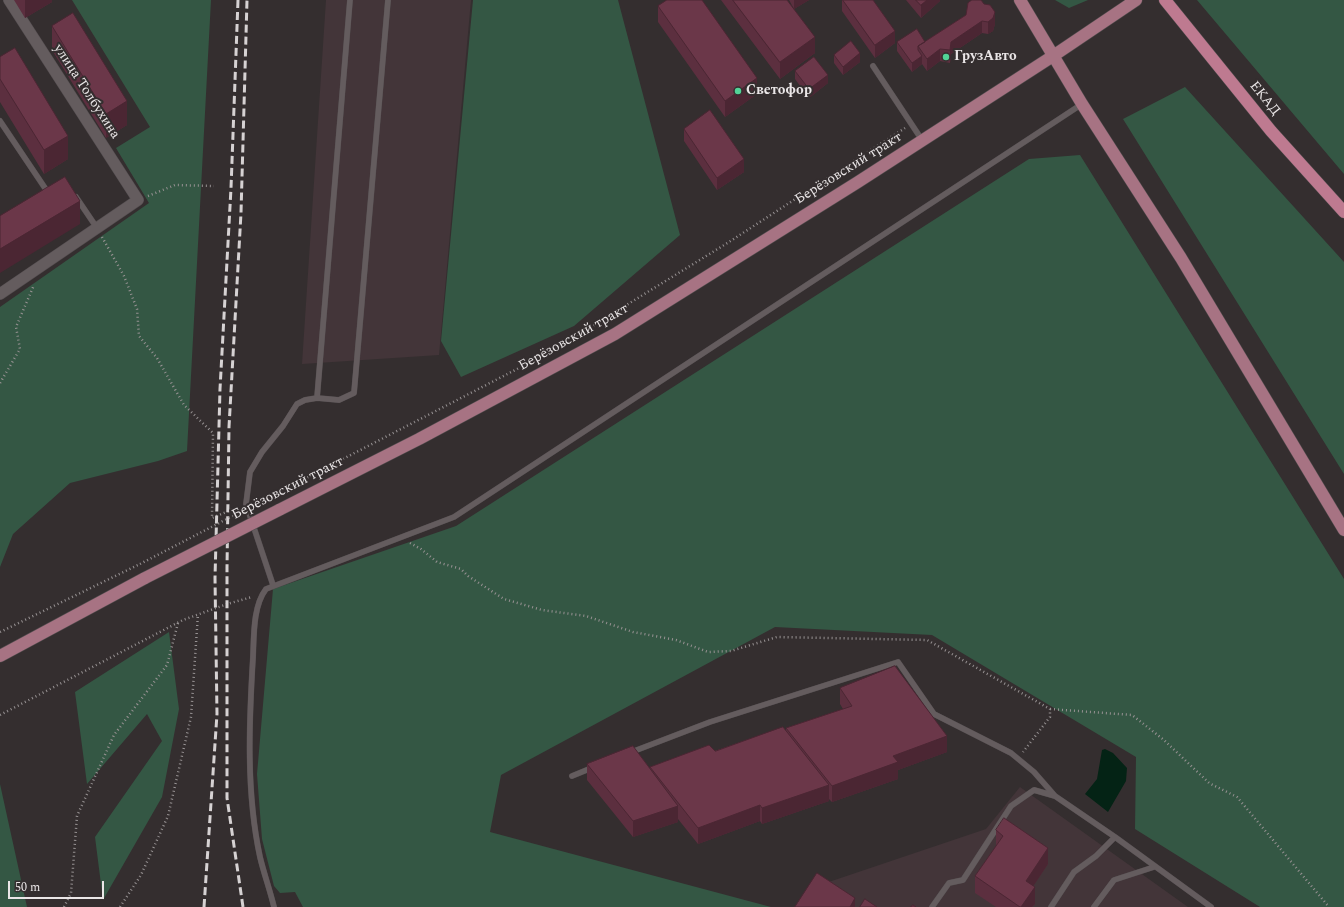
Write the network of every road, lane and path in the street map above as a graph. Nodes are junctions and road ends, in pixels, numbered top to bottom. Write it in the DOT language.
graph roads {
  1 [pos="9,0"];
  2 [pos="350,0"];
  3 [pos="388,0"];
  4 [pos="1020,0"];
  5 [pos="1136,0"];
  6 [pos="1165,0"];
  7 [pos="1054,56"];
  8 [pos="874,66"];
  9 [pos="1082,104"];
  10 [pos="0,121"];
  11 [pos="912,124"];
  12 [pos="922,140"];
  13 [pos="214,186"];
  14 [pos="73,192"];
  15 [pos="57,194"];
  16 [pos="51,198"];
  17 [pos="138,200"];
  18 [pos="45,202"];
  19 [pos="1344,212"];
  20 [pos="97,228"];
  21 [pos="43,265"];
  22 [pos="0,294"];
  23 [pos="0,383"];
  24 [pos="317,398"];
  25 [pos="246,504"];
  26 [pos="1344,530"];
  27 [pos="399,538"];
  28 [pos="273,585"];
  29 [pos="262,594"];
  30 [pos="198,614"];
  31 [pos="178,623"];
  32 [pos="0,632"];
  33 [pos="0,656"];
  34 [pos="1050,709"];
  35 [pos="0,715"];
  36 [pos="623,756"];
  37 [pos="1018,759"];
  38 [pos="601,765"];
  39 [pos="572,776"];
  40 [pos="1055,796"];
  41 [pos="1115,837"];
  42 [pos="1154,867"];
  43 [pos="1207,906"];
  44 [pos="64,907"];
  45 [pos="120,907"];
  46 [pos="274,907"];
  47 [pos="932,907"];
  48 [pos="1051,907"];
  49 [pos="1094,907"];
  50 [pos="1329,907"];
  1 -- 17 [label="street, улица Толбухина"];
  2 -- 24 [label="lane"];
  3 -- 24 [label="lane"];
  4 -- 7 [label="main road"];
  5 -- 7 [label="main road, Берёзовский тракт"];
  6 -- 19 [label="highway, ЕКАД"];
  7 -- 9 [label="main road"];
  7 -- 12 [label="main road, Берёзовский тракт"];
  8 -- 11 [label="lane"];
  9 -- 26 [label="main road"];
  9 -- 27 [label="lane"];
  10 -- 16 [label="lane"];
  11 -- 12 [label="lane"];
  11 -- 32 [label="path, bridge"];
  12 -- 33 [label="main road, Берёзовский тракт, bridge"];
  13 -- 17 [label="path"];
  14 -- 20 [label="lane"];
  15 -- 16 [label="lane"];
  16 -- 18 [label="lane"];
  17 -- 20 [label="street"];
  20 -- 21 [label="street"];
  20 -- 25 [label="path"];
  21 -- 22 [label="street"];
  21 -- 23 [label="path"];
  24 -- 25 [label="lane"];
  25 -- 28 [label="lane"];
  27 -- 28 [label="lane"];
  27 -- 34 [label="path"];
  28 -- 29 [label="lane"];
  29 -- 30 [label="path"];
  29 -- 46 [label="lane"];
  30 -- 31 [label="path"];
  30 -- 45 [label="path"];
  31 -- 35 [label="path"];
  31 -- 44 [label="path"];
  34 -- 37 [label="path"];
  34 -- 50 [label="path"];
  36 -- 37 [label="lane"];
  37 -- 40 [label="lane"];
  38 -- 39 [label="lane"];
  40 -- 41 [label="lane"];
  40 -- 47 [label="lane"];
  41 -- 42 [label="lane"];
  41 -- 48 [label="lane"];
  42 -- 43 [label="lane"];
  42 -- 49 [label="lane"];
}
